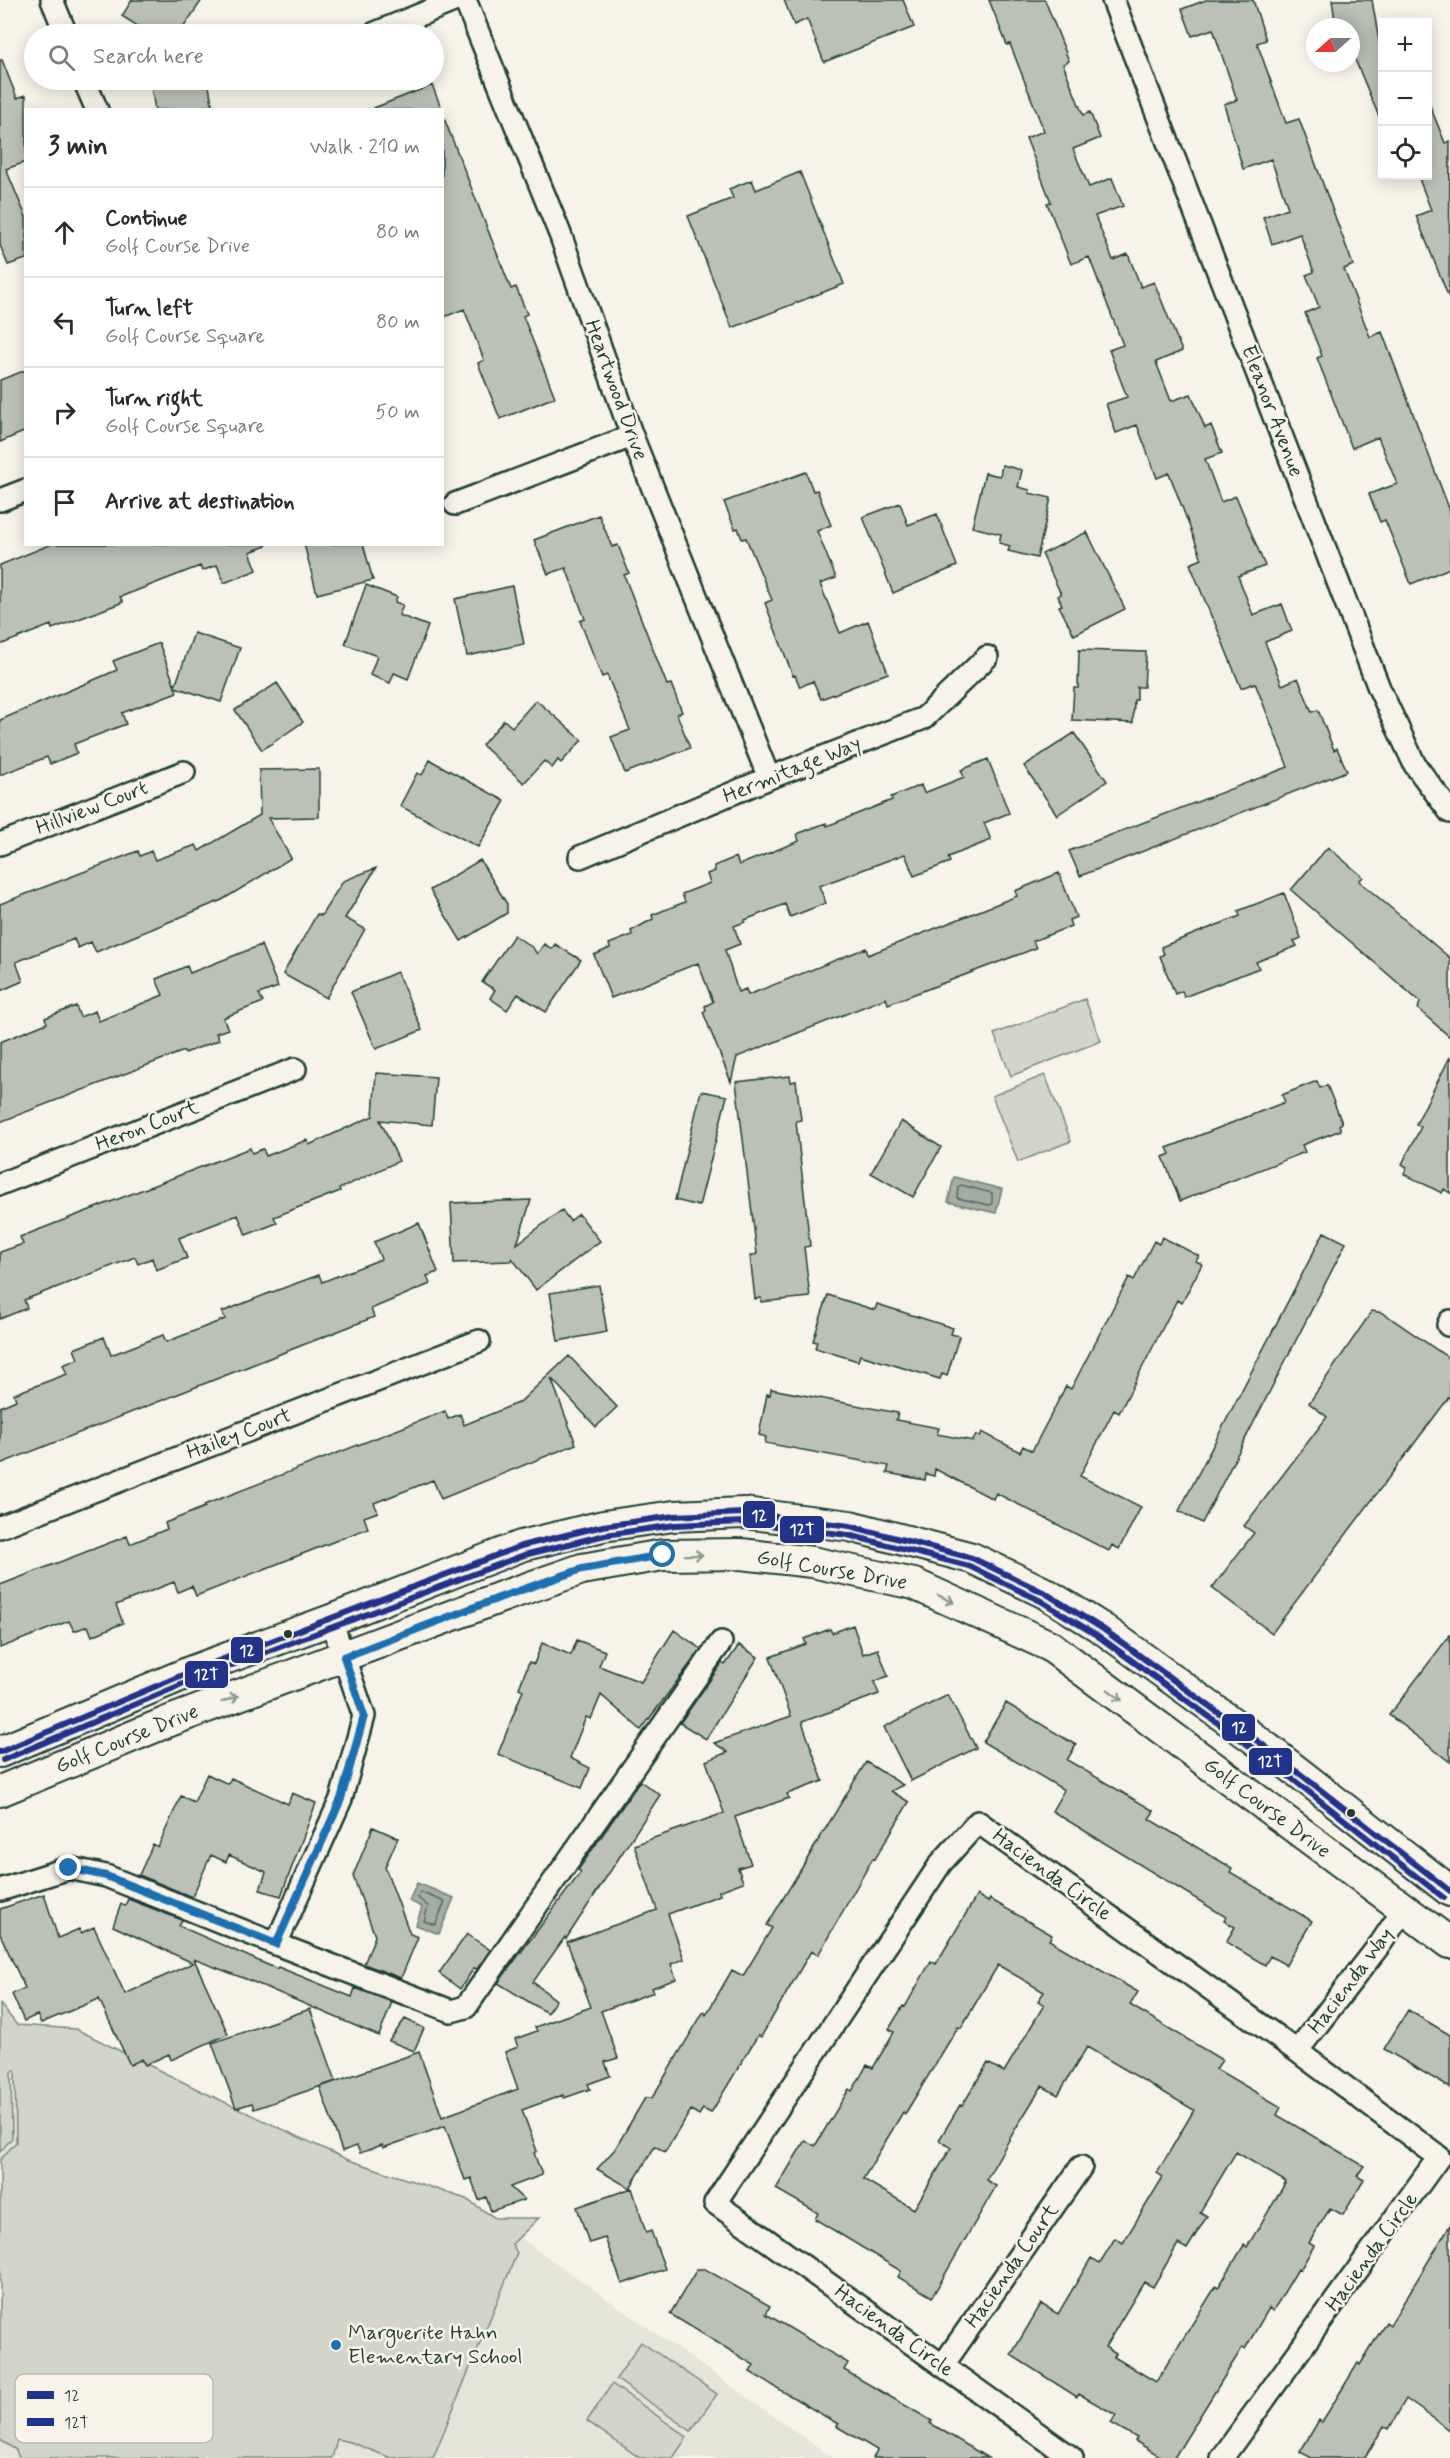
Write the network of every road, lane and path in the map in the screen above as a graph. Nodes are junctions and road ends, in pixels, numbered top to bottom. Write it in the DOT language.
graph roads {
  1 [pos="52,0"];
  2 [pos="456,0"];
  3 [pos="465,0"];
  4 [pos="1113,0"];
  5 [pos="62,24"];
  6 [pos="397,24"];
  7 [pos="88,90"];
  8 [pos="96,108"];
  9 [pos="632,436"];
  10 [pos="24,491"];
  11 [pos="0,500"];
  12 [pos="455,504"];
  13 [pos="987,657"];
  14 [pos="184,772"];
  15 [pos="769,778"];
  16 [pos="1450,812"];
  17 [pos="0,844"];
  18 [pos="580,857"];
  19 [pos="295,1069"];
  20 [pos="0,1184"];
  21 [pos="479,1341"];
  22 [pos="0,1527"];
  23 [pos="331,1620"];
  24 [pos="721,1642"];
  25 [pos="344,1657"];
  26 [pos="0,1752"];
  27 [pos="0,1791"];
  28 [pos="0,1890"];
  29 [pos="1450,1891"];
  30 [pos="1404,1909"];
  31 [pos="1450,1943"];
  32 [pos="276,1944"];
  33 [pos="1297,2051"];
  34 [pos="1082,2167"];
  35 [pos="943,2366"];
  36 [pos="1072,2458"];
  37 [pos="1222,2458"];
  1 -- 5 [label="street"];
  2 -- 6 [label="street"];
  3 -- 9 [label="street, Heartwood Drive"];
  4 -- 16 [label="street, Eleanor Avenue"];
  7 -- 8 [label="street"];
  9 -- 12 [label="street"];
  9 -- 15 [label="street, Heartwood Drive"];
  10 -- 11 [label="street"];
  13 -- 15 [label="street, Hermitage Way"];
  14 -- 17 [label="street, Hillview Court"];
  15 -- 18 [label="street, Hermitage Way"];
  19 -- 20 [label="street, Heron Court"];
  21 -- 22 [label="street, Hailey Court"];
  23 -- 25 [label="street"];
  23 -- 26 [label="street, Golf Course Drive"];
  23 -- 29 [label="street, Golf Course Drive"];
  24 -- 32 [label="street"];
  27 -- 25 [label="street, Golf Course Drive, one-way"];
  25 -- 30 [label="street, Golf Course Drive, one-way"];
  25 -- 32 [label="street"];
  28 -- 32 [label="street"];
  30 -- 31 [label="street, Golf Course Drive"];
  30 -- 33 [label="street, Hacienda Way"];
  33 -- 35 [label="street, Hacienda Circle"];
  33 -- 37 [label="street, Hacienda Circle"];
  34 -- 35 [label="street, Hacienda Court"];
  35 -- 36 [label="street, Hacienda Circle"];
}
